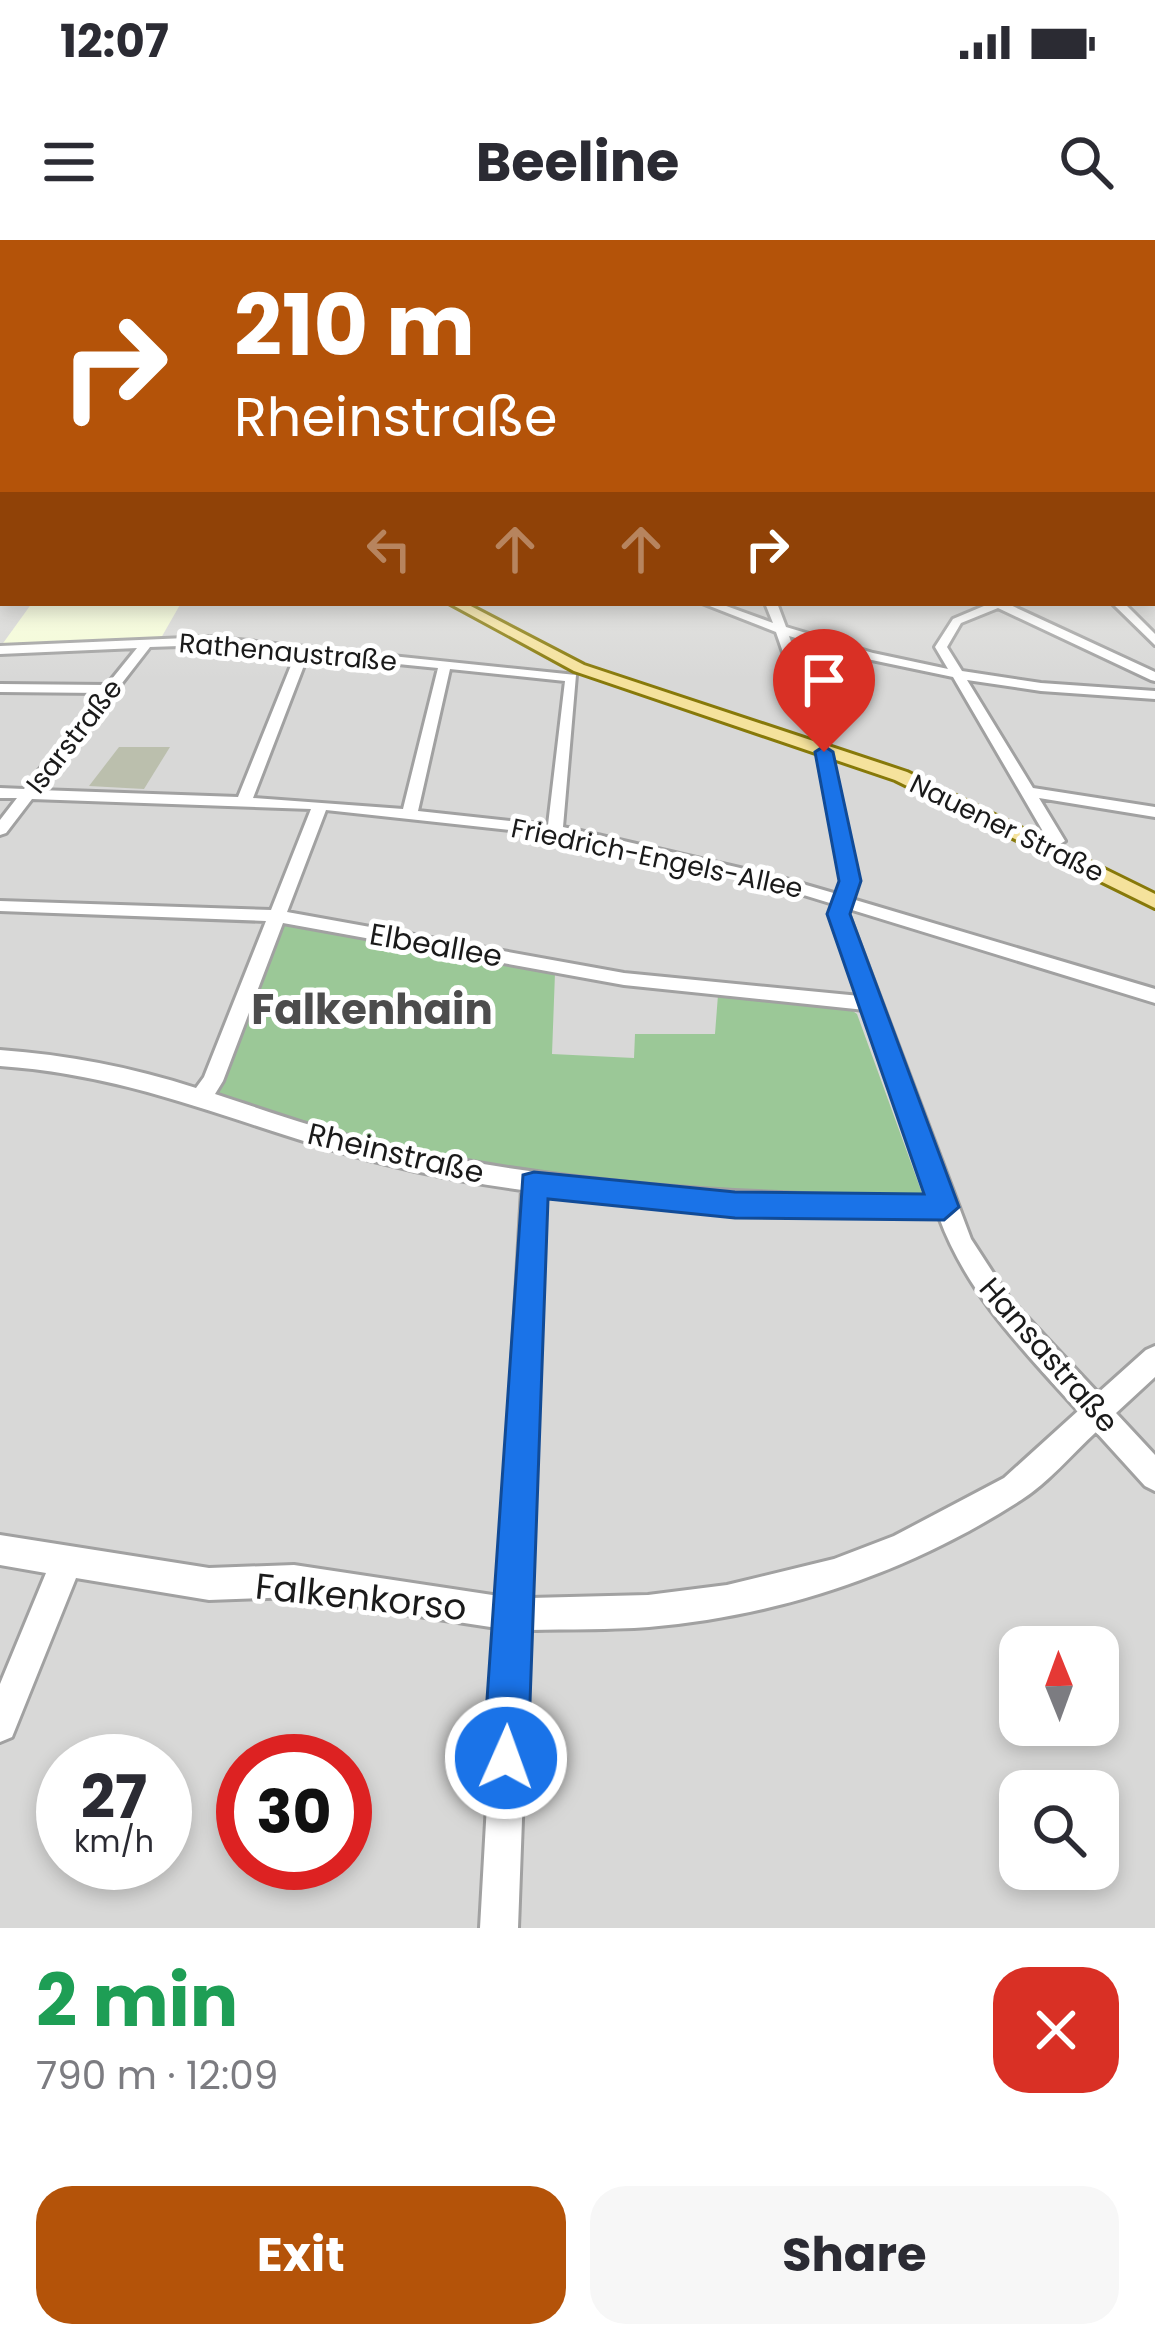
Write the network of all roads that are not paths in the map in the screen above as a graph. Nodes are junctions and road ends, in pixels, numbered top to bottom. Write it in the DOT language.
graph roads {
  1 [pos="461,606"];
  2 [pos="716,606"];
  3 [pos="772,606"];
  4 [pos="990,606"];
  5 [pos="1003,606"];
  6 [pos="1121,606"];
  7 [pos="781,633"];
  8 [pos="1155,640"];
  9 [pos="148,642"];
  10 [pos="0,650"];
  11 [pos="303,651"];
  12 [pos="445,665"];
  13 [pos="958,675"];
  14 [pos="1155,677"];
  15 [pos="0,688"];
  16 [pos="110,689"];
  17 [pos="1155,695"];
  18 [pos="823,747"];
  19 [pos="1029,792"];
  20 [pos="0,793"];
  21 [pos="29,793"];
  22 [pos="244,801"];
  23 [pos="320,805"];
  24 [pos="1155,812"];
  25 [pos="410,813"];
  26 [pos="0,830"];
  27 [pos="555,830"];
  28 [pos="1047,848"];
  29 [pos="845,901"];
  30 [pos="1155,902"];
  31 [pos="0,905"];
  32 [pos="277,916"];
  33 [pos="1155,996"];
  34 [pos="871,1004"];
  35 [pos="0,1058"];
  36 [pos="201,1096"];
  37 [pos="534,1184"];
  38 [pos="944,1207"];
  39 [pos="1155,1359"];
  40 [pos="1098,1413"];
  41 [pos="1155,1476"];
  42 [pos="0,1550"];
  43 [pos="66,1563"];
  44 [pos="511,1614"];
  45 [pos="0,1725"];
  46 [pos="500,1928"];
  1 -- 18 [label="main road, Nauener Straße"];
  2 -- 7 [label="street"];
  3 -- 7 [label="street, Hansastraße"];
  4 -- 13 [label="street"];
  5 -- 14 [label="street"];
  6 -- 8 [label="street"];
  7 -- 13 [label="street"];
  7 -- 18 [label="street, Hansastraße"];
  9 -- 10 [label="street, Rathenaustraße"];
  9 -- 11 [label="street, Rathenaustraße"];
  9 -- 16 [label="street, Isarstraße"];
  11 -- 12 [label="street, Rathenaustraße"];
  11 -- 22 [label="street"];
  12 -- 25 [label="street"];
  12 -- 27 [label="street, Rathenaustraße"];
  13 -- 17 [label="street"];
  13 -- 19 [label="street"];
  15 -- 16 [label="street"];
  16 -- 21 [label="street, Isarstraße"];
  18 -- 28 [label="main road, Nauener Straße"];
  18 -- 29 [label="street, Hansastraße"];
  19 -- 24 [label="street"];
  19 -- 28 [label="street"];
  20 -- 21 [label="street, Friedrich-Engels-Allee"];
  21 -- 22 [label="street, Friedrich-Engels-Allee"];
  21 -- 26 [label="street, Isarstraße"];
  22 -- 23 [label="street, Friedrich-Engels-Allee"];
  23 -- 25 [label="street, Friedrich-Engels-Allee"];
  23 -- 32 [label="street"];
  25 -- 27 [label="street, Friedrich-Engels-Allee"];
  27 -- 29 [label="street, Friedrich-Engels-Allee"];
  28 -- 30 [label="main road, Nauener Straße"];
  29 -- 33 [label="street, Friedrich-Engels-Allee"];
  29 -- 34 [label="street, Hansastraße"];
  31 -- 32 [label="street, Elbeallee"];
  32 -- 34 [label="street, Elbeallee"];
  32 -- 36 [label="street"];
  34 -- 38 [label="street, Hansastraße"];
  35 -- 36 [label="street, Rheinstraße"];
  36 -- 37 [label="street, Rheinstraße"];
  37 -- 38 [label="street, Rheinstraße"];
  37 -- 44 [label="street"];
  38 -- 40 [label="street, Hansastraße"];
  39 -- 40 [label="street, Falkenkorso"];
  40 -- 41 [label="street, Hansastraße"];
  40 -- 44 [label="street, Falkenkorso"];
  42 -- 43 [label="street, Falkenkorso"];
  43 -- 44 [label="street, Falkenkorso"];
  43 -- 45 [label="street"];
  44 -- 46 [label="street"];
}
